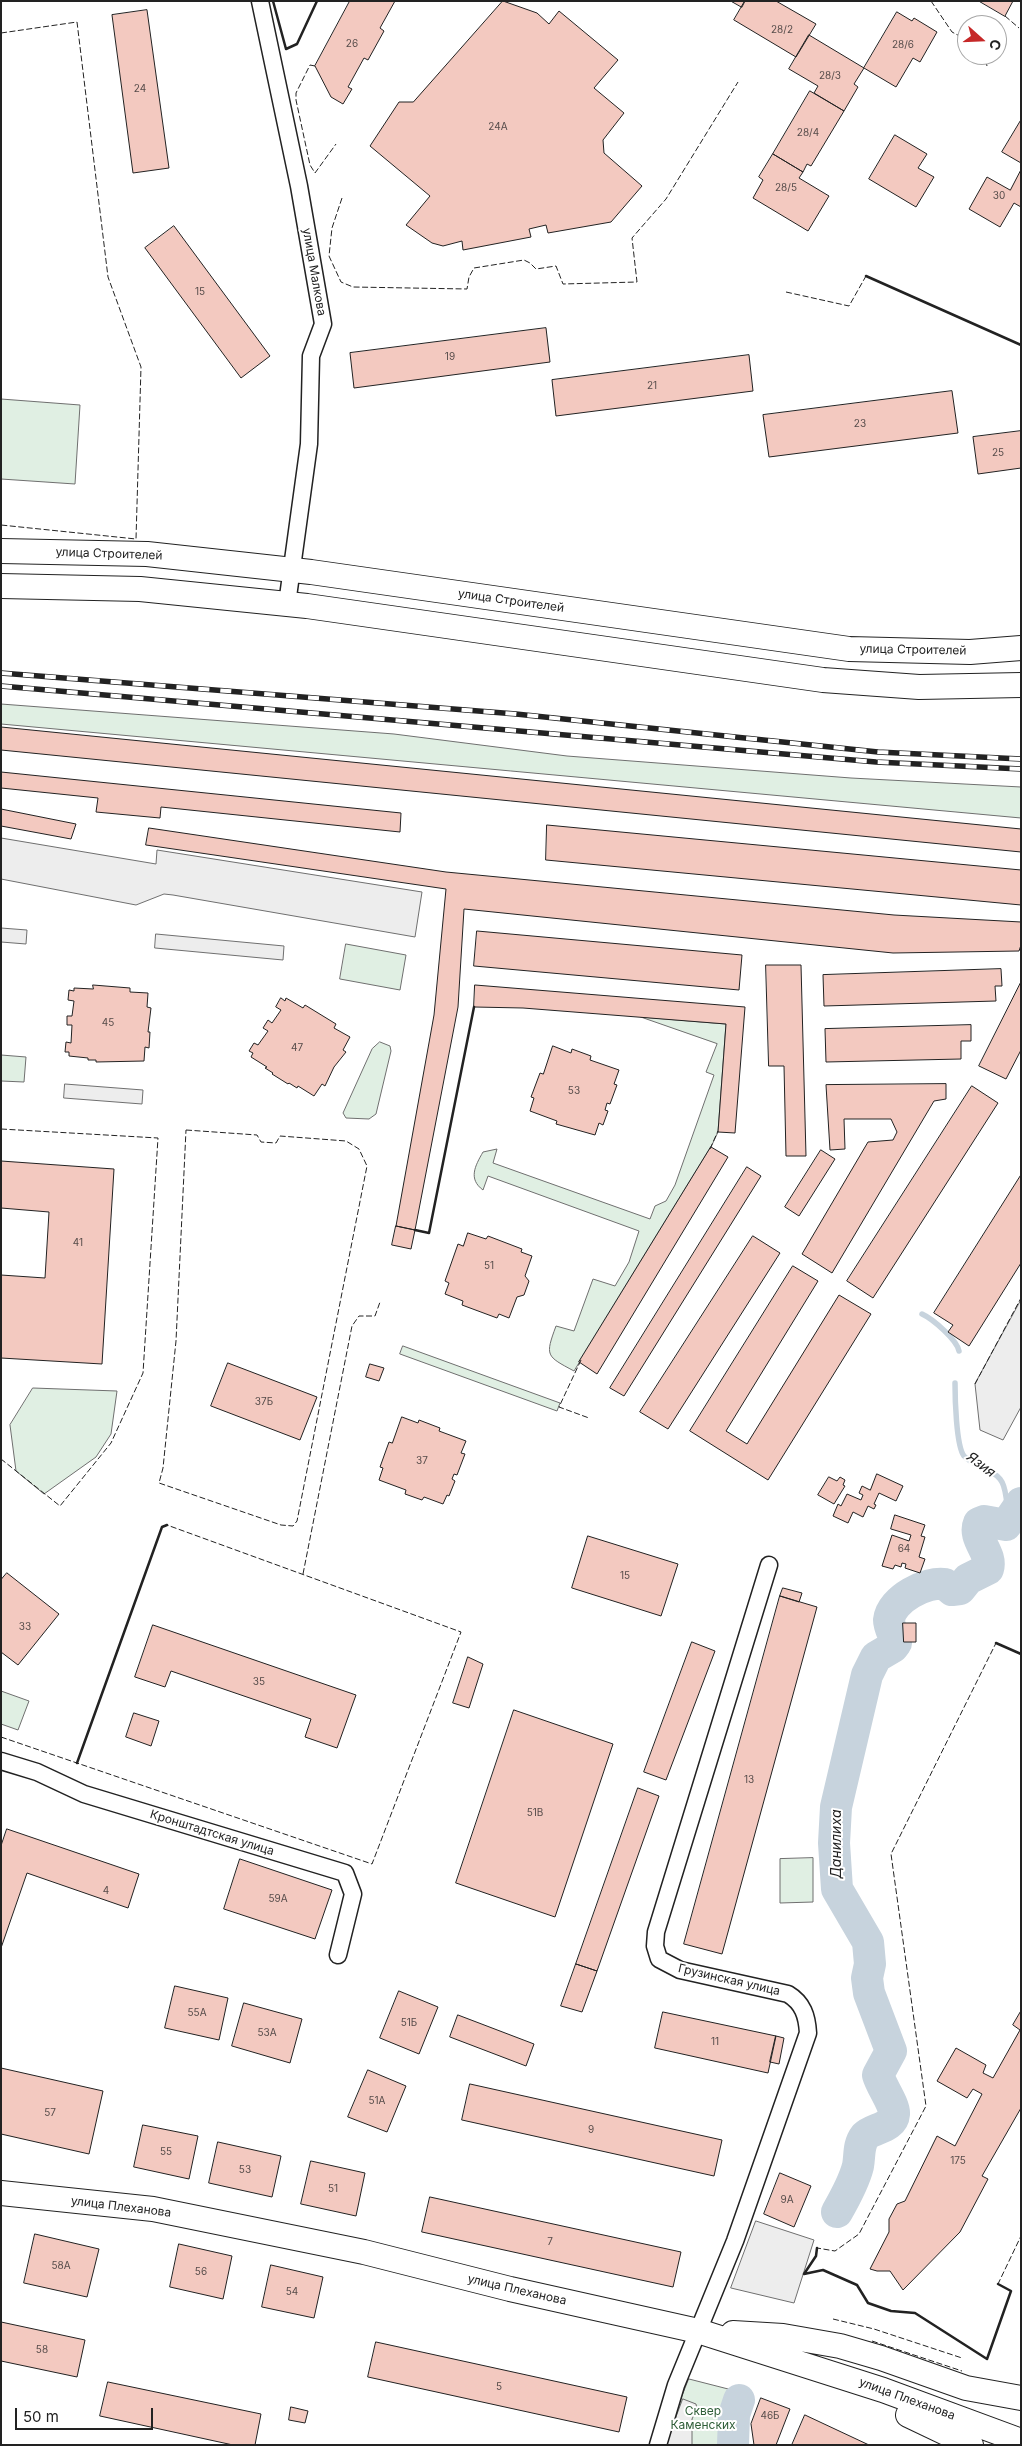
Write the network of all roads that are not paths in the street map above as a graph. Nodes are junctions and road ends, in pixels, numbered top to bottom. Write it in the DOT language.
graph roads {
  1 [pos="260,1"];
  2 [pos="1,551"];
  3 [pos="290,570"];
  4 [pos="1,586"];
  5 [pos="287,604"];
  6 [pos="737,634"];
  7 [pos="1021,634"];
  8 [pos="1021,648"];
  9 [pos="1021,685"];
  10 [pos="769,1565"];
  11 [pos="1,1761"];
  12 [pos="338,1954"];
  13 [pos="1,2193"];
  14 [pos="696,2338"];
  15 [pos="1021,2398"];
  16 [pos="1021,2440"];
  17 [pos="658,2445"];
  18 [pos="971,2445"];
  1 -- 3 [label="street, улица Малкова"];
  2 -- 3 [label="main road, улица Строителей"];
  3 -- 5 [label="street, улица Малкова"];
  3 -- 6 [label="main road, улица Строителей"];
  4 -- 5 [label="main road"];
  5 -- 9 [label="main road"];
  6 -- 7 [label="main road"];
  6 -- 8 [label="main road, улица Строителей"];
  10 -- 14 [label="street, Грузинская улица"];
  11 -- 12 [label="street, Кронштадтская улица"];
  13 -- 14 [label="main road, улица Плеханова"];
  14 -- 15 [label="main road"];
  14 -- 16 [label="main road, улица Плеханова"];
  14 -- 17 [label="street, Грузинская улица"];
  14 -- 18 [label="main road"];
}
